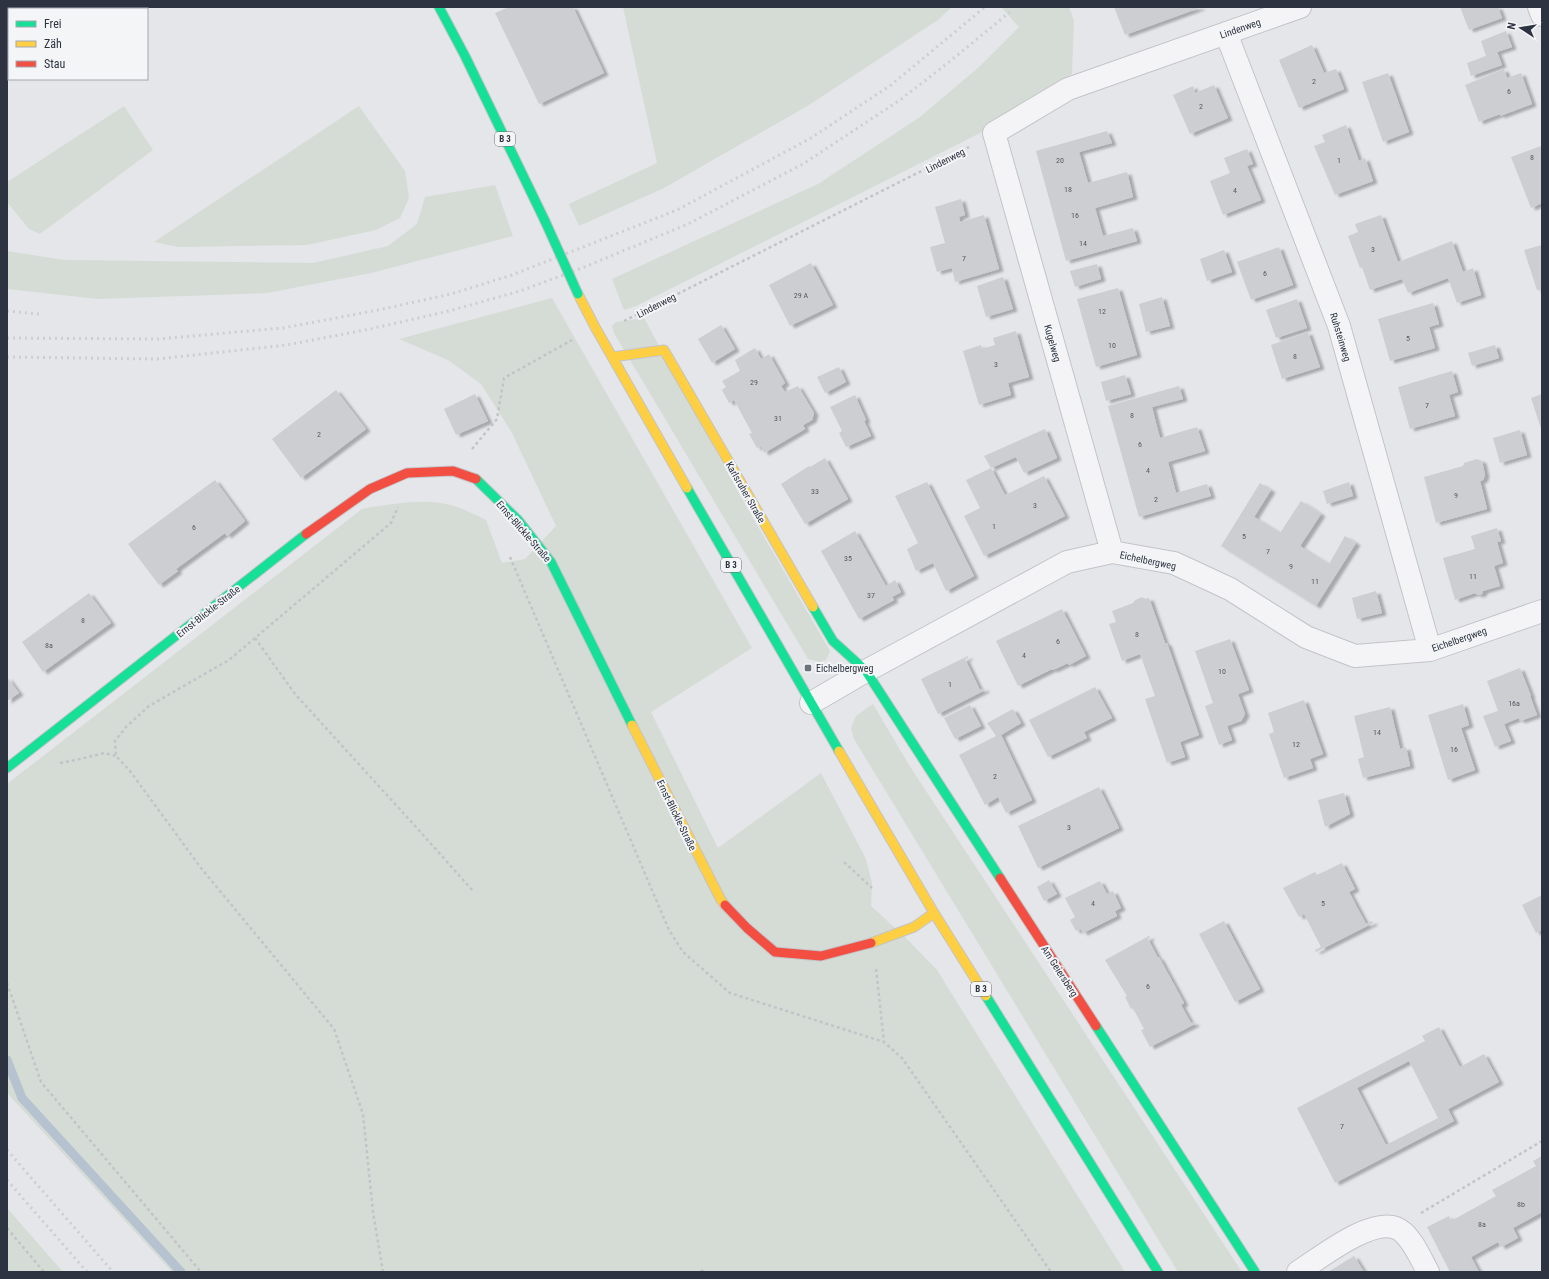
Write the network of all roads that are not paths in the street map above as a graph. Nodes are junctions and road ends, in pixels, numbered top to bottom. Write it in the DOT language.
graph roads {
  1 [pos="439,7"];
  2 [pos="1300,7"];
  3 [pos="1539,7"];
  4 [pos="1542,15"];
  5 [pos="1226,33"];
  6 [pos="994,133"];
  7 [pos="612,357"];
  8 [pos="1112,552"];
  9 [pos="1542,611"];
  10 [pos="1430,650"];
  11 [pos="866,671"];
  12 [pos="811,703"];
  13 [pos="7,768"];
  14 [pos="934,913"];
  15 [pos="1158,1272"];
  16 [pos="1255,1272"];
  17 [pos="1298,1272"];
  18 [pos="1428,1272"];
  1 -- 7 [label="street, B 3, bridge"];
  2 -- 5 [label="street, Lindenweg"];
  3 -- 4 [label="street"];
  5 -- 6 [label="street, Lindenweg"];
  5 -- 10 [label="street, Ruhsteinweg"];
  6 -- 8 [label="street, Kugelweg"];
  7 -- 11 [label="street, Karlsruher Straße"];
  7 -- 12 [label="street, B 3"];
  8 -- 10 [label="street, Eichelbergweg"];
  8 -- 11 [label="street, Eichelbergweg"];
  9 -- 10 [label="street, Eichelbergweg"];
  11 -- 12 [label="street, Eichelbergweg"];
  11 -- 16 [label="street, Am Geiersberg"];
  12 -- 14 [label="street, B 3"];
  13 -- 14 [label="street, Ernst-Blickle-Straße"];
  14 -- 15 [label="street, B 3"];
  17 -- 18 [label="street"];
}
